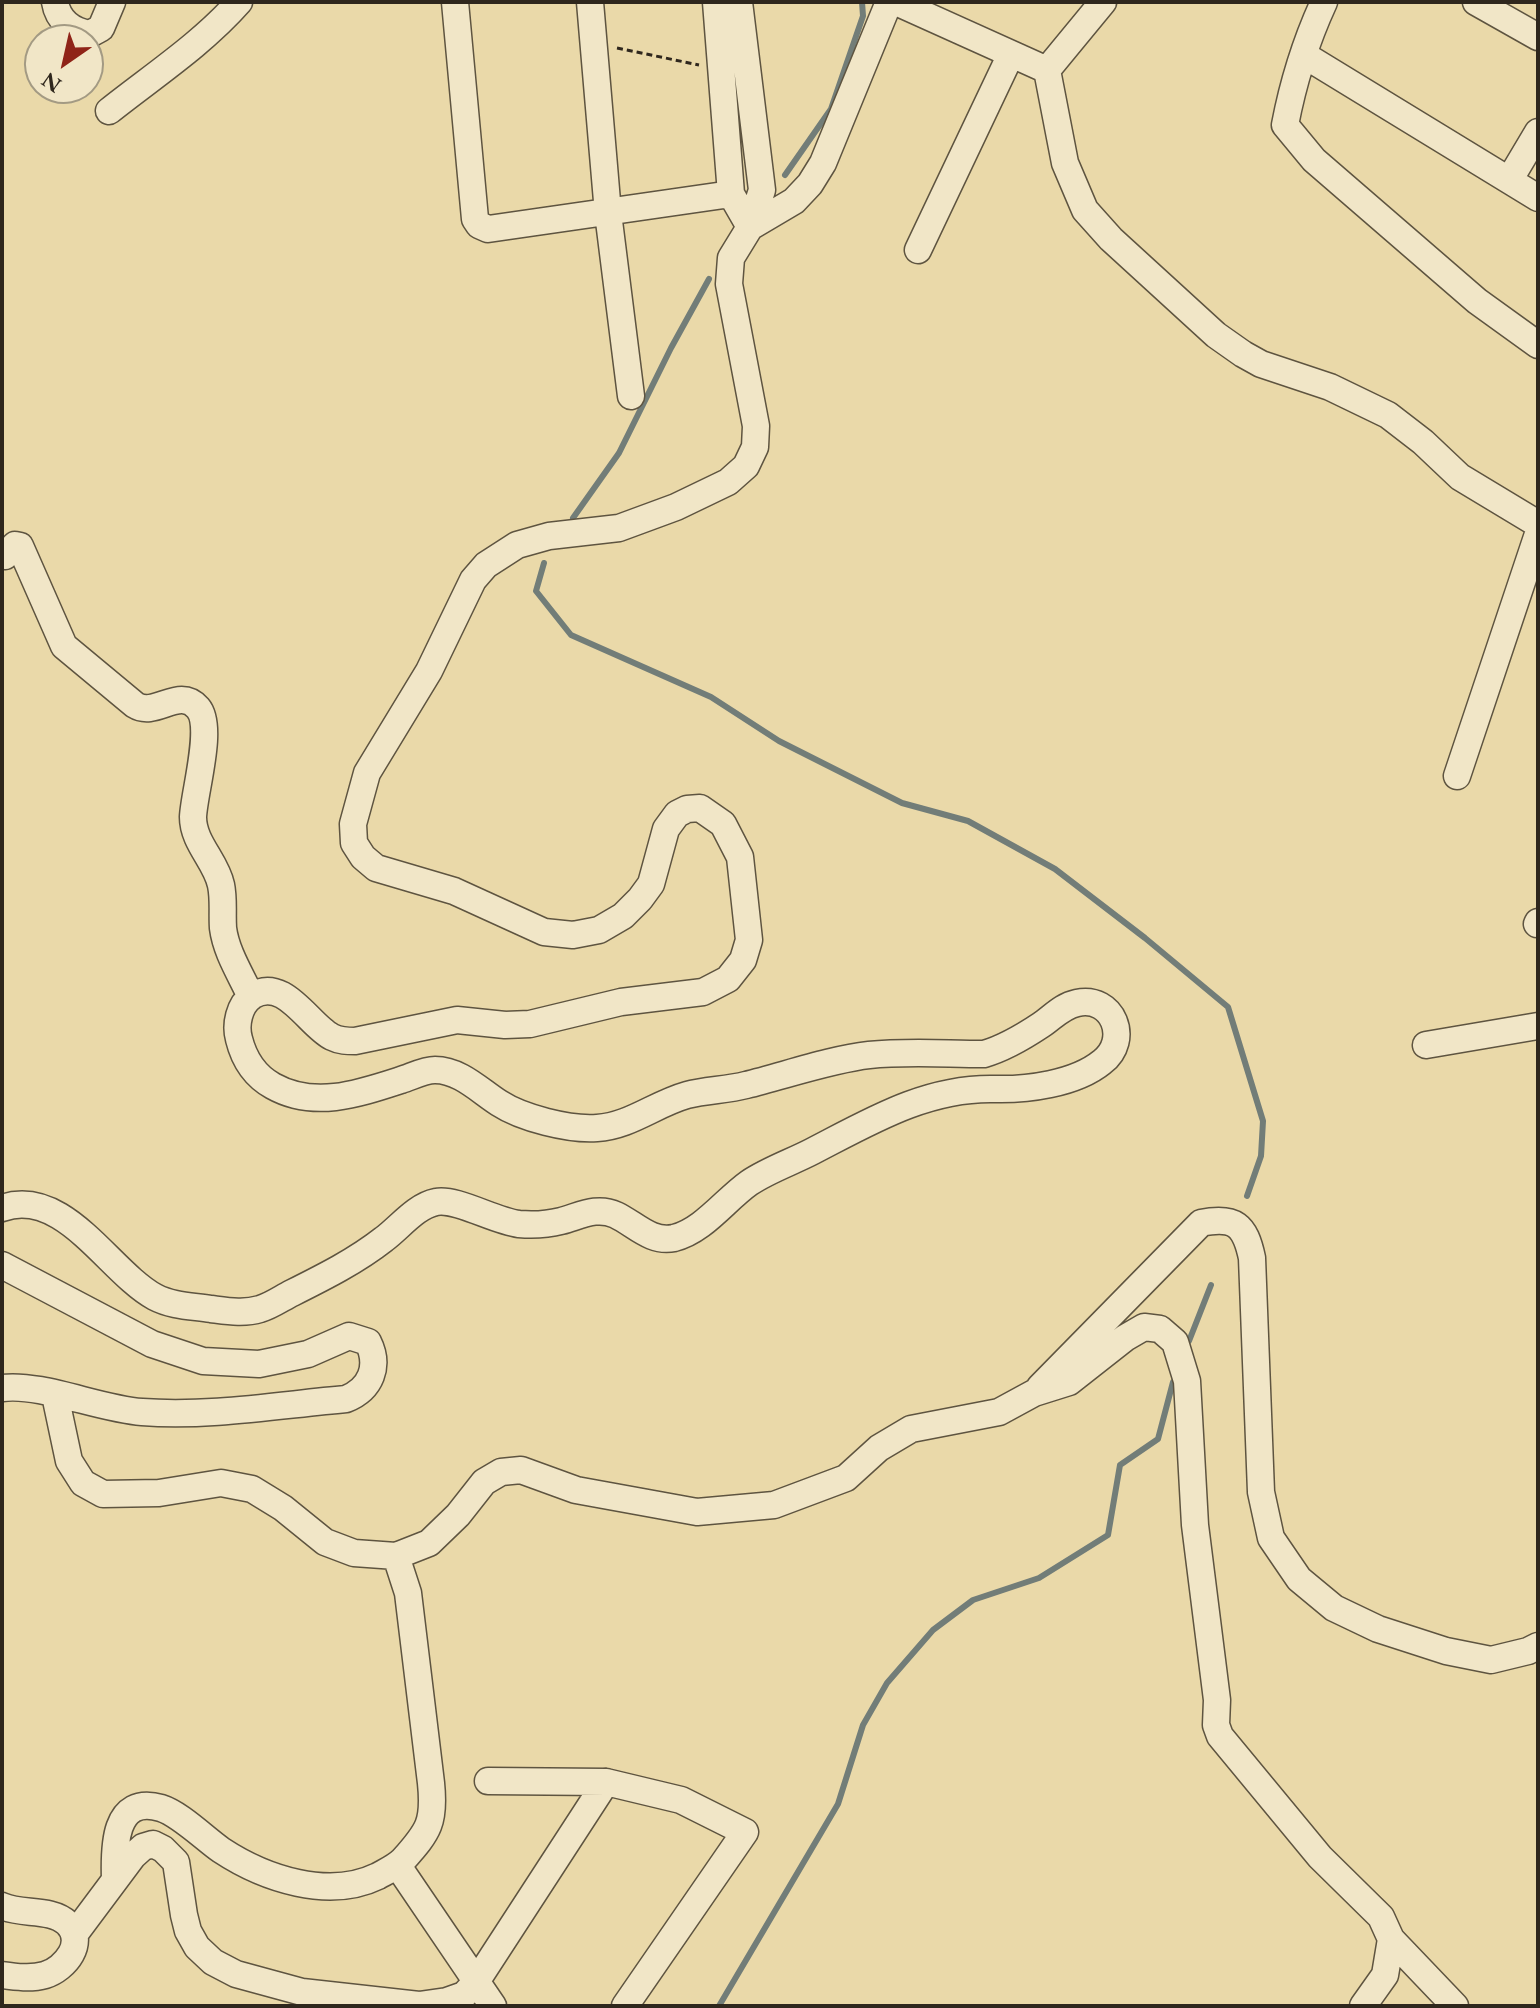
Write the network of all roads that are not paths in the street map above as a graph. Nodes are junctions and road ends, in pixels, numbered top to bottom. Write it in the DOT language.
graph roads {
  1 [pos="55,2"];
  2 [pos="112,2"];
  3 [pos="239,2"];
  4 [pos="455,2"];
  5 [pos="590,2"];
  6 [pos="716,2"];
  7 [pos="739,2"];
  8 [pos="889,2"];
  9 [pos="896,2"];
  10 [pos="1103,2"];
  11 [pos="1324,2"];
  12 [pos="1476,2"];
  13 [pos="1538,37"];
  14 [pos="1011,54"];
  15 [pos="1304,55"];
  16 [pos="1047,70"];
  17 [pos="109,111"];
  18 [pos="1538,132"];
  19 [pos="1510,179"];
  20 [pos="731,194"];
  21 [pos="1538,198"];
  22 [pos="608,213"];
  23 [pos="750,227"];
  24 [pos="918,250"];
  25 [pos="1538,345"];
  26 [pos="631,396"];
  27 [pos="1538,524"];
  28 [pos="1538,534"];
  29 [pos="5,556"];
  30 [pos="1457,776"];
  31 [pos="251,997"];
  32 [pos="1538,1026"];
  33 [pos="1426,1045"];
  34 [pos="2,1208"];
  35 [pos="2,1265"];
  36 [pos="2,1388"];
  37 [pos="1034,1393"];
  38 [pos="55,1395"];
  39 [pos="396,1556"];
  40 [pos="1538,1646"];
  41 [pos="488,1781"];
  42 [pos="606,1782"];
  43 [pos="398,1866"];
  44 [pos="115,1879"];
  45 [pos="2,1906"];
  46 [pos="74,1935"];
  47 [pos="1391,1939"];
  48 [pos="2,1975"];
  49 [pos="476,1982"];
  50 [pos="493,2006"];
  51 [pos="625,2006"];
  52 [pos="1363,2006"];
  53 [pos="1455,2006"];
  1 -- 2 [label="street"];
  3 -- 17 [label="street"];
  4 -- 22 [label="street"];
  5 -- 22 [label="street"];
  6 -- 20 [label="street"];
  7 -- 23 [label="street"];
  8 -- 23 [label="street"];
  9 -- 14 [label="street"];
  10 -- 16 [label="street"];
  11 -- 15 [label="street"];
  12 -- 13 [label="street"];
  14 -- 16 [label="street"];
  14 -- 24 [label="street"];
  15 -- 19 [label="street"];
  15 -- 25 [label="street"];
  16 -- 27 [label="street"];
  18 -- 19 [label="street"];
  19 -- 21 [label="street"];
  20 -- 22 [label="street"];
  20 -- 23 [label="street"];
  22 -- 26 [label="street"];
  23 -- 31 [label="street"];
  28 -- 30 [label="street"];
  29 -- 31 [label="street"];
  31 -- 34 [label="street"];
  32 -- 33 [label="street"];
  35 -- 38 [label="street"];
  36 -- 38 [label="street"];
  37 -- 39 [label="street"];
  37 -- 40 [label="street"];
  37 -- 47 [label="street"];
  38 -- 39 [label="street"];
  39 -- 43 [label="street"];
  41 -- 42 [label="street"];
  42 -- 49 [label="street"];
  42 -- 51 [label="street"];
  43 -- 44 [label="street"];
  43 -- 49 [label="street"];
  44 -- 46 [label="street"];
  44 -- 49 [label="street"];
  45 -- 46 [label="street"];
  46 -- 48 [label="street"];
  47 -- 52 [label="street"];
  47 -- 53 [label="street"];
  49 -- 50 [label="street"];
}
